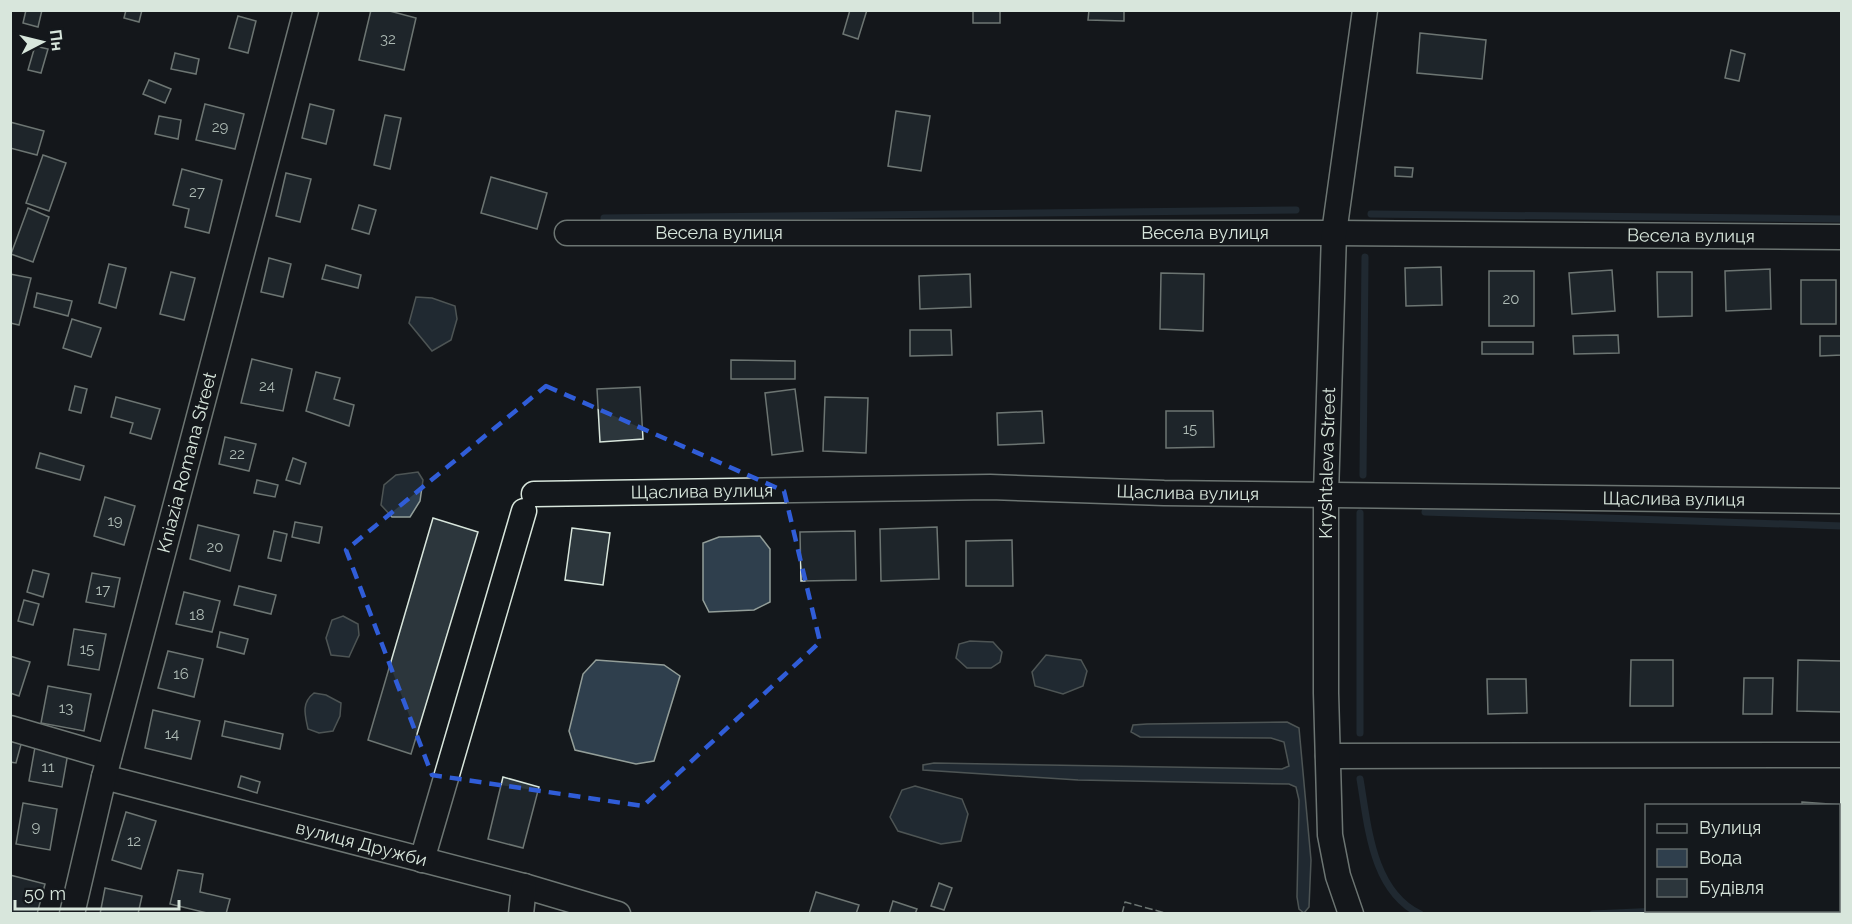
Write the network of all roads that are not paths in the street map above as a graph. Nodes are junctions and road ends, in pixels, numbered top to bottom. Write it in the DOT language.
graph roads {
  1 [pos="306,10"];
  2 [pos="1365,10"];
  3 [pos="567,233"];
  4 [pos="1334,233"];
  5 [pos="1842,237"];
  6 [pos="1326,494"];
  7 [pos="1842,501"];
  8 [pos="10,728"];
  9 [pos="1842,755"];
  10 [pos="1328,756"];
  11 [pos="106,767"];
  12 [pos="422,860"];
  13 [pos="524,886"];
  14 [pos="72,914"];
  15 [pos="521,914"];
  16 [pos="618,914"];
  17 [pos="1351,914"];
  1 -- 11 [label="street, Kniazia Romana Street"];
  2 -- 4 [label="street, Kryshtaleva Street"];
  3 -- 4 [label="street, Весела вулиця"];
  4 -- 5 [label="street, Весела вулиця"];
  4 -- 6 [label="street, Kryshtaleva Street"];
  6 -- 7 [label="street, Щаслива вулиця"];
  6 -- 10 [label="street, Kryshtaleva Street"];
  6 -- 12 [label="street, Щаслива вулиця"];
  8 -- 11 [label="street, вулиця Дружби"];
  9 -- 10 [label="street"];
  10 -- 17 [label="street, Kryshtaleva Street"];
  11 -- 12 [label="street, вулиця Дружби"];
  11 -- 14 [label="street, Kniazia Romana Street"];
  12 -- 13 [label="street, вулиця Дружби"];
  13 -- 15 [label="street"];
  13 -- 16 [label="street, вулиця Дружби"];
}
